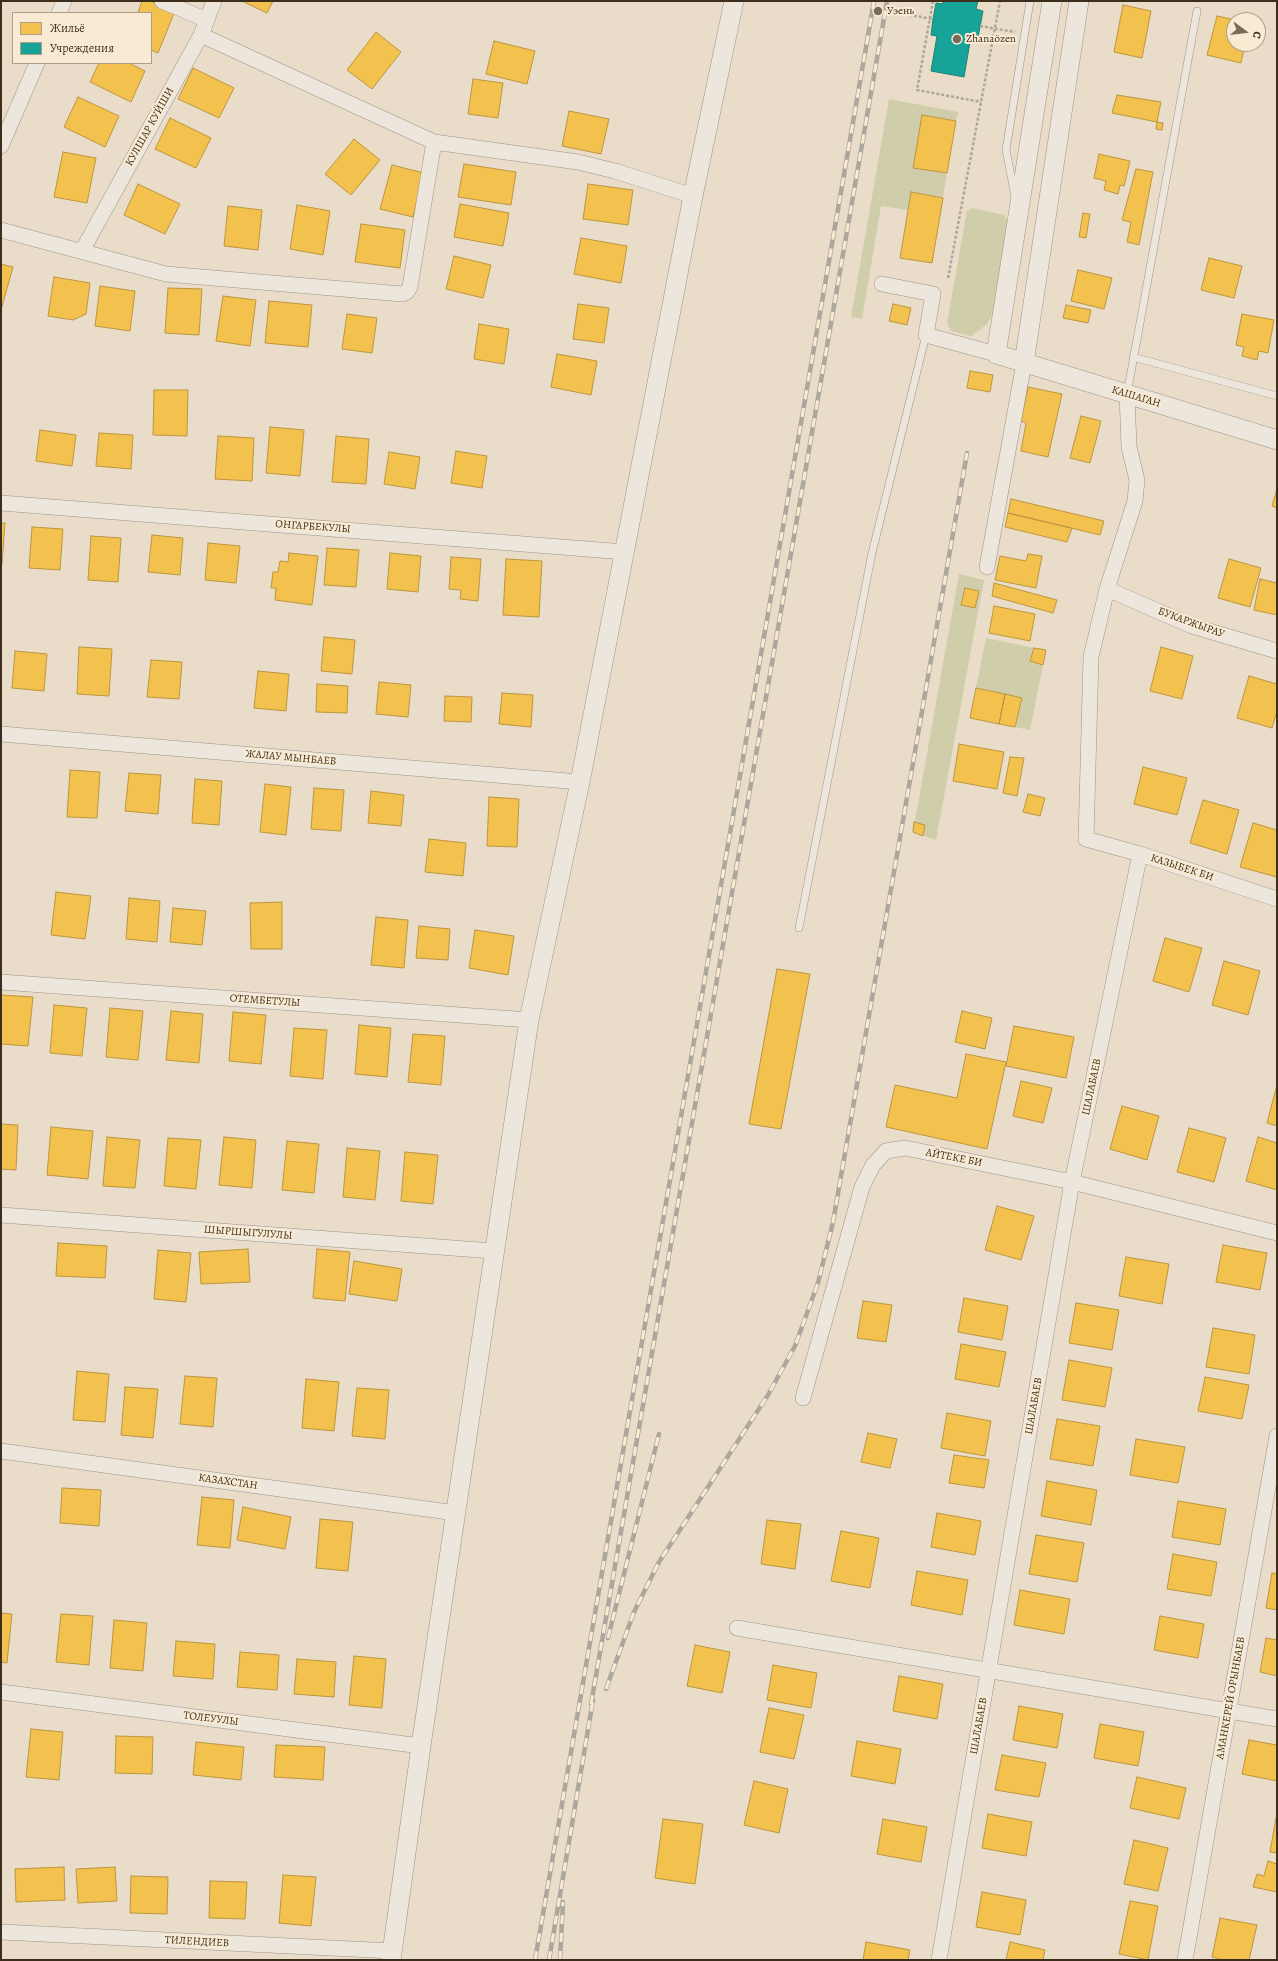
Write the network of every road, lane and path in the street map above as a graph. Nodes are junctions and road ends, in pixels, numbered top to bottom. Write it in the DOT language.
graph roads {
  1 [pos="64,1"];
  2 [pos="162,1"];
  3 [pos="214,1"];
  4 [pos="734,1"];
  5 [pos="933,1"];
  6 [pos="1000,1"];
  7 [pos="1030,1"];
  8 [pos="1052,1"];
  9 [pos="1078,1"];
  10 [pos="1196,11"];
  11 [pos="59,12"];
  12 [pos="904,14"];
  13 [pos="932,18"];
  14 [pos="207,20"];
  15 [pos="980,26"];
  16 [pos="995,29"];
  17 [pos="1024,34"];
  18 [pos="201,35"];
  19 [pos="37,64"];
  20 [pos="981,102"];
  21 [pos="434,142"];
  22 [pos="1,146"];
  23 [pos="693,196"];
  24 [pos="1018,214"];
  25 [pos="1,230"];
  26 [pos="82,251"];
  27 [pos="948,278"];
  28 [pos="882,284"];
  29 [pos="926,335"];
  30 [pos="996,354"];
  31 [pos="1133,357"];
  32 [pos="1024,363"];
  33 [pos="1127,394"];
  34 [pos="1277,396"];
  35 [pos="1277,440"];
  36 [pos="1,503"];
  37 [pos="625,552"];
  38 [pos="987,567"];
  39 [pos="1107,589"];
  40 [pos="1277,651"];
  41 [pos="1,734"];
  42 [pos="580,782"];
  43 [pos="1140,854"];
  44 [pos="1277,900"];
  45 [pos="799,928"];
  46 [pos="1,982"];
  47 [pos="529,1020"];
  48 [pos="1072,1182"];
  49 [pos="1,1215"];
  50 [pos="1277,1233"];
  51 [pos="494,1251"];
  52 [pos="803,1398"];
  53 [pos="1277,1436"];
  54 [pos="1,1451"];
  55 [pos="456,1513"];
  56 [pos="737,1628"];
  57 [pos="989,1672"];
  58 [pos="1,1692"];
  59 [pos="1229,1712"];
  60 [pos="1277,1719"];
  61 [pos="421,1746"];
  62 [pos="1,1932"];
  63 [pos="392,1955"];
  64 [pos="939,1960"];
  65 [pos="1185,1960"];
  1 -- 11 [label="street"];
  2 -- 14 [label="street"];
  3 -- 14 [label="street, КУЛШАР КУЙШИ"];
  4 -- 23 [label="street"];
  5 -- 13 [label="path"];
  6 -- 16 [label="path"];
  7 -- 17 [label="lane"];
  8 -- 24 [label="street"];
  9 -- 32 [label="street"];
  10 -- 31 [label="lane"];
  12 -- 13 [label="path"];
  13 -- 20 [label="path"];
  14 -- 18 [label="street, КУЛШАР КУЙШИ"];
  15 -- 16 [label="path"];
  16 -- 17 [label="path"];
  16 -- 20 [label="path"];
  17 -- 24 [label="lane"];
  18 -- 21 [label="street"];
  18 -- 26 [label="street, КУЛШАР КУЙШИ"];
  19 -- 22 [label="street"];
  20 -- 27 [label="path"];
  21 -- 23 [label="street"];
  21 -- 26 [label="street"];
  23 -- 37 [label="street"];
  24 -- 30 [label="street"];
  25 -- 26 [label="street"];
  28 -- 29 [label="street"];
  29 -- 30 [label="street"];
  29 -- 45 [label="lane"];
  30 -- 32 [label="street, КАШАГАН"];
  31 -- 33 [label="lane"];
  31 -- 34 [label="lane"];
  32 -- 33 [label="street, КАШАГАН"];
  32 -- 38 [label="street"];
  33 -- 35 [label="street, КАШАГАН"];
  33 -- 39 [label="street"];
  36 -- 37 [label="street, ОНГАРБЕКУЛЫ"];
  37 -- 42 [label="street"];
  39 -- 40 [label="street, БУКАРЖЫРАУ"];
  39 -- 43 [label="street, КАЗЫБЕК БИ"];
  41 -- 42 [label="street, ЖАЛАУ МЫНБАЕВ"];
  42 -- 47 [label="street"];
  43 -- 44 [label="street, КАЗЫБЕК БИ"];
  43 -- 48 [label="street, ШАЛАБАЕВ"];
  46 -- 47 [label="street, ОТЕМБЕТУЛЫ"];
  47 -- 51 [label="street"];
  48 -- 50 [label="street, АЙТЕКЕ БИ"];
  48 -- 52 [label="street, АЙТЕКЕ БИ"];
  48 -- 57 [label="street, ШАЛАБАЕВ"];
  49 -- 51 [label="street, ШЫРШЫГУЛУЛЫ"];
  51 -- 55 [label="street"];
  53 -- 59 [label="street, АМАНКЕРЕЙ ОРЫНБАЕВ"];
  54 -- 55 [label="street, КАЗАХСТАН"];
  55 -- 61 [label="street"];
  56 -- 57 [label="street"];
  57 -- 59 [label="street"];
  57 -- 64 [label="street, ШАЛАБАЕВ"];
  58 -- 61 [label="street, ТОЛЕУУЛЫ"];
  59 -- 60 [label="street"];
  59 -- 65 [label="street, АМАНКЕРЕЙ ОРЫНБАЕВ"];
  61 -- 63 [label="street"];
  62 -- 63 [label="street, ТИЛЕНДИЕВ"];
}
